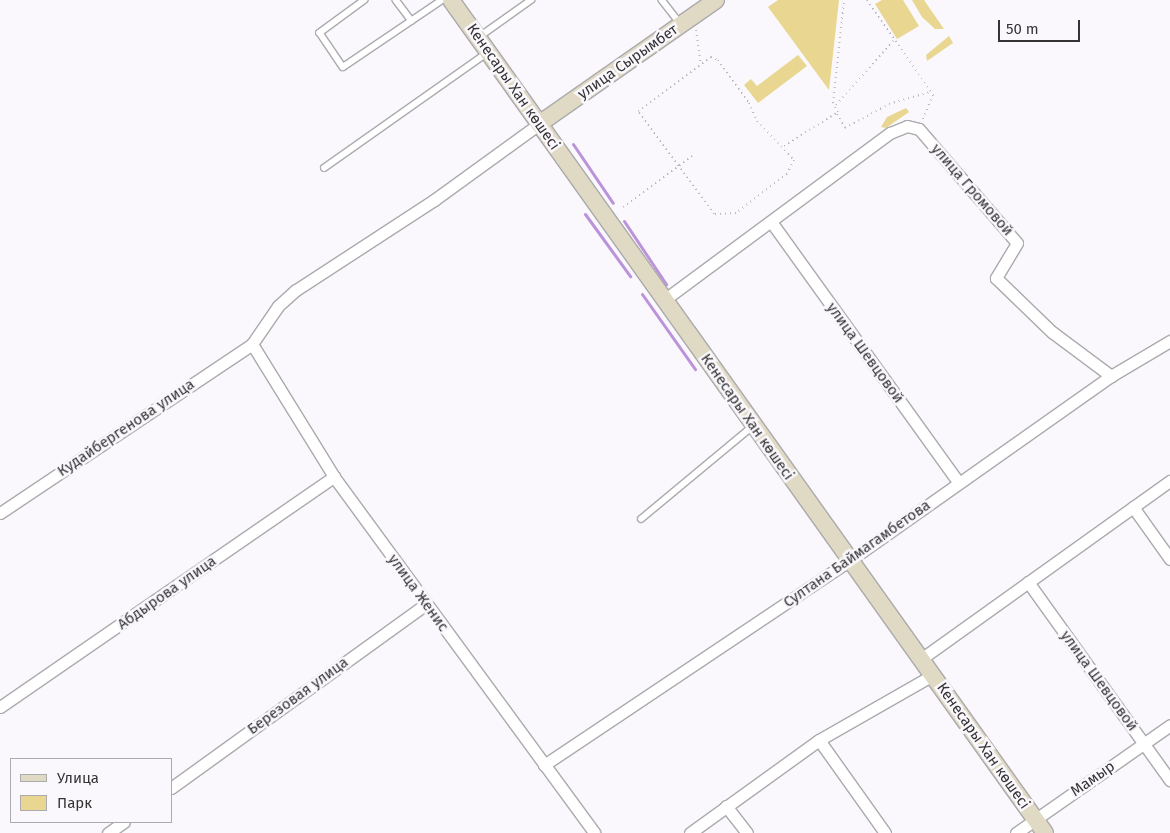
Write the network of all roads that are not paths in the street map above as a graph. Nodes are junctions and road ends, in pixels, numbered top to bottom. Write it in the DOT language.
graph roads {
  1 [pos="365,0"];
  2 [pos="396,0"];
  3 [pos="442,0"];
  4 [pos="451,0"];
  5 [pos="531,0"];
  6 [pos="662,0"];
  7 [pos="716,0"];
  8 [pos="412,21"];
  9 [pos="688,26"];
  10 [pos="478,37"];
  11 [pos="489,52"];
  12 [pos="539,124"];
  13 [pos="324,168"];
  14 [pos="772,223"];
  15 [pos="664,300"];
  16 [pos="1170,341"];
  17 [pos="252,344"];
  18 [pos="1111,376"];
  19 [pos="753,426"];
  20 [pos="334,477"];
  21 [pos="1170,481"];
  22 [pos="959,483"];
  23 [pos="1133,507"];
  24 [pos="0,513"];
  25 [pos="640,519"];
  26 [pos="1170,558"];
  27 [pos="850,560"];
  28 [pos="1028,582"];
  29 [pos="426,604"];
  30 [pos="921,659"];
  31 [pos="933,675"];
  32 [pos="0,707"];
  33 [pos="1170,725"];
  34 [pos="819,740"];
  35 [pos="1144,743"];
  36 [pos="544,765"];
  37 [pos="1170,780"];
  38 [pos="172,787"];
  39 [pos="726,806"];
  40 [pos="1035,819"];
  41 [pos="123,823"];
  42 [pos="108,833"];
  43 [pos="596,833"];
  44 [pos="690,833"];
  45 [pos="747,833"];
  46 [pos="885,833"];
  47 [pos="1016,833"];
  48 [pos="1045,833"];
  1 -- 8 [label="lane"];
  2 -- 8 [label="lane"];
  3 -- 8 [label="lane"];
  4 -- 10 [label="main road, Кенесары Хан көшесі"];
  5 -- 10 [label="lane"];
  6 -- 9 [label="lane"];
  7 -- 9 [label="main road, улица Сырымбет"];
  9 -- 12 [label="main road, улица Сырымбет"];
  10 -- 11 [label="main road, Кенесары Хан көшесі"];
  11 -- 12 [label="main road, Кенесары Хан көшесі"];
  11 -- 13 [label="lane"];
  12 -- 15 [label="main road, Кенесары Хан көшесі"];
  12 -- 17 [label="street"];
  14 -- 15 [label="street"];
  14 -- 18 [label="street, улица Громовой"];
  14 -- 22 [label="street, улица Шевцовой"];
  15 -- 19 [label="main road, Кенесары Хан көшесі"];
  16 -- 18 [label="street, Султана Баймагамбетова"];
  17 -- 20 [label="street, улица Женис"];
  17 -- 24 [label="street, Кудайбергенова улица"];
  18 -- 22 [label="street, Султана Баймагамбетова"];
  19 -- 25 [label="lane"];
  19 -- 27 [label="main road, Кенесары Хан көшесі"];
  20 -- 29 [label="street, улица Женис"];
  20 -- 32 [label="street, Абдырова улица"];
  21 -- 23 [label="street"];
  22 -- 27 [label="street, Султана Баймагамбетова"];
  23 -- 26 [label="street"];
  23 -- 28 [label="street"];
  27 -- 30 [label="main road, Кенесары Хан көшесі"];
  27 -- 36 [label="street, Султана Баймагамбетова"];
  28 -- 30 [label="street"];
  28 -- 35 [label="street, улица Шевцовой"];
  29 -- 36 [label="street, улица Женис"];
  29 -- 38 [label="street, Березовая улица"];
  30 -- 31 [label="main road, Кенесары Хан көшесі"];
  31 -- 34 [label="street"];
  31 -- 40 [label="main road, Кенесары Хан көшесі"];
  33 -- 35 [label="street, Мамыр"];
  34 -- 39 [label="street"];
  34 -- 46 [label="street"];
  35 -- 37 [label="street, улица Шевцовой"];
  35 -- 40 [label="street, Мамыр"];
  36 -- 43 [label="street, улица Женис"];
  39 -- 44 [label="street"];
  39 -- 45 [label="street"];
  40 -- 47 [label="street, Мамыр"];
  40 -- 48 [label="main road, Кенесары Хан көшесі"];
  41 -- 42 [label="street"];
}
